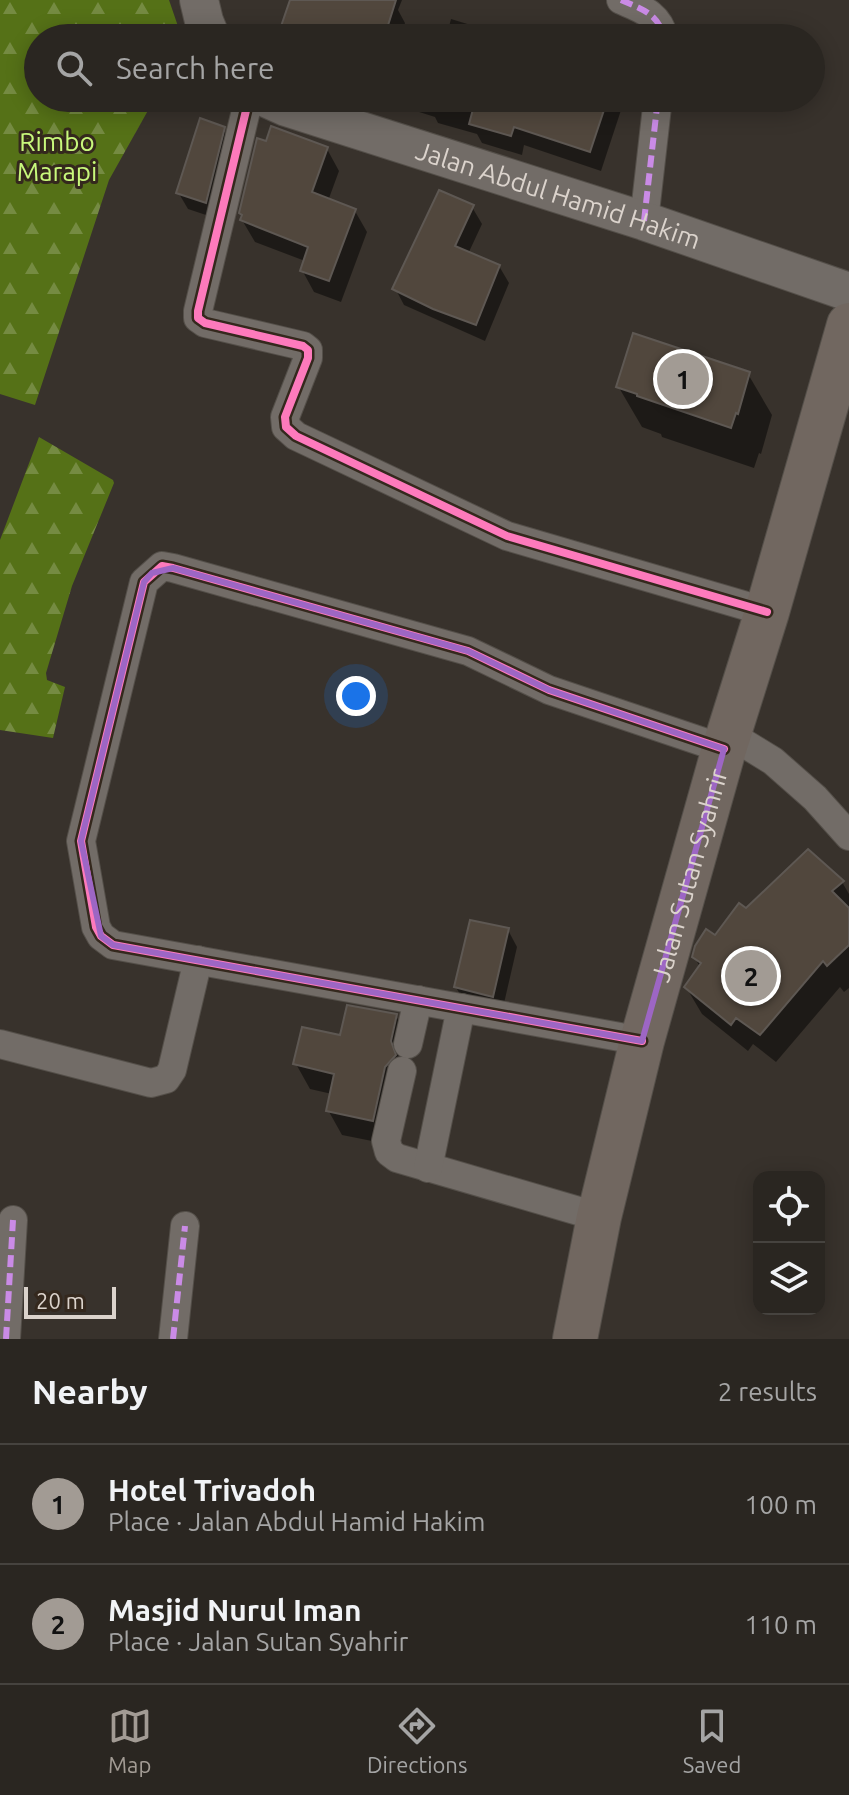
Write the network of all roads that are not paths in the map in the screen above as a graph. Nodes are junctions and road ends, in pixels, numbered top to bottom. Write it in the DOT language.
graph roads {
  1 [pos="199,0"];
  2 [pos="621,0"];
  3 [pos="205,24"];
  4 [pos="660,24"];
  5 [pos="246,112"];
  6 [pos="302,112"];
  7 [pos="656,112"];
  8 [pos="644,221"];
  9 [pos="849,292"];
  10 [pos="849,325"];
  11 [pos="767,612"];
  12 [pos="726,741"];
  13 [pos="849,836"];
  14 [pos="198,960"];
  15 [pos="418,1000"];
  16 [pos="461,1008"];
  17 [pos="642,1041"];
  18 [pos="0,1044"];
  19 [pos="428,1168"];
  20 [pos="599,1217"];
  21 [pos="13,1220"];
  22 [pos="185,1226"];
  23 [pos="6,1339"];
  24 [pos="173,1339"];
  25 [pos="575,1339"];
  1 -- 3 [label="main road"];
  2 -- 4 [label="street"];
  5 -- 11 [label="street"];
  6 -- 8 [label="main road, Jalan Abdul Hamid Hakim"];
  7 -- 8 [label="street"];
  8 -- 9 [label="main road, Jalan Abdul Hamid Hakim"];
  10 -- 11 [label="highway, Jalan Sutan Syahrir"];
  11 -- 12 [label="highway, Jalan Sutan Syahrir"];
  12 -- 13 [label="street"];
  12 -- 14 [label="street"];
  12 -- 17 [label="highway, Jalan Sutan Syahrir"];
  14 -- 15 [label="street"];
  14 -- 18 [label="street"];
  15 -- 16 [label="street"];
  15 -- 19 [label="street"];
  16 -- 17 [label="street"];
  16 -- 19 [label="street"];
  17 -- 20 [label="highway, Jalan Sutan Syahrir"];
  19 -- 20 [label="street"];
  20 -- 25 [label="highway, Jalan Sutan Syahrir"];
  21 -- 23 [label="street"];
  22 -- 24 [label="street"];
}
